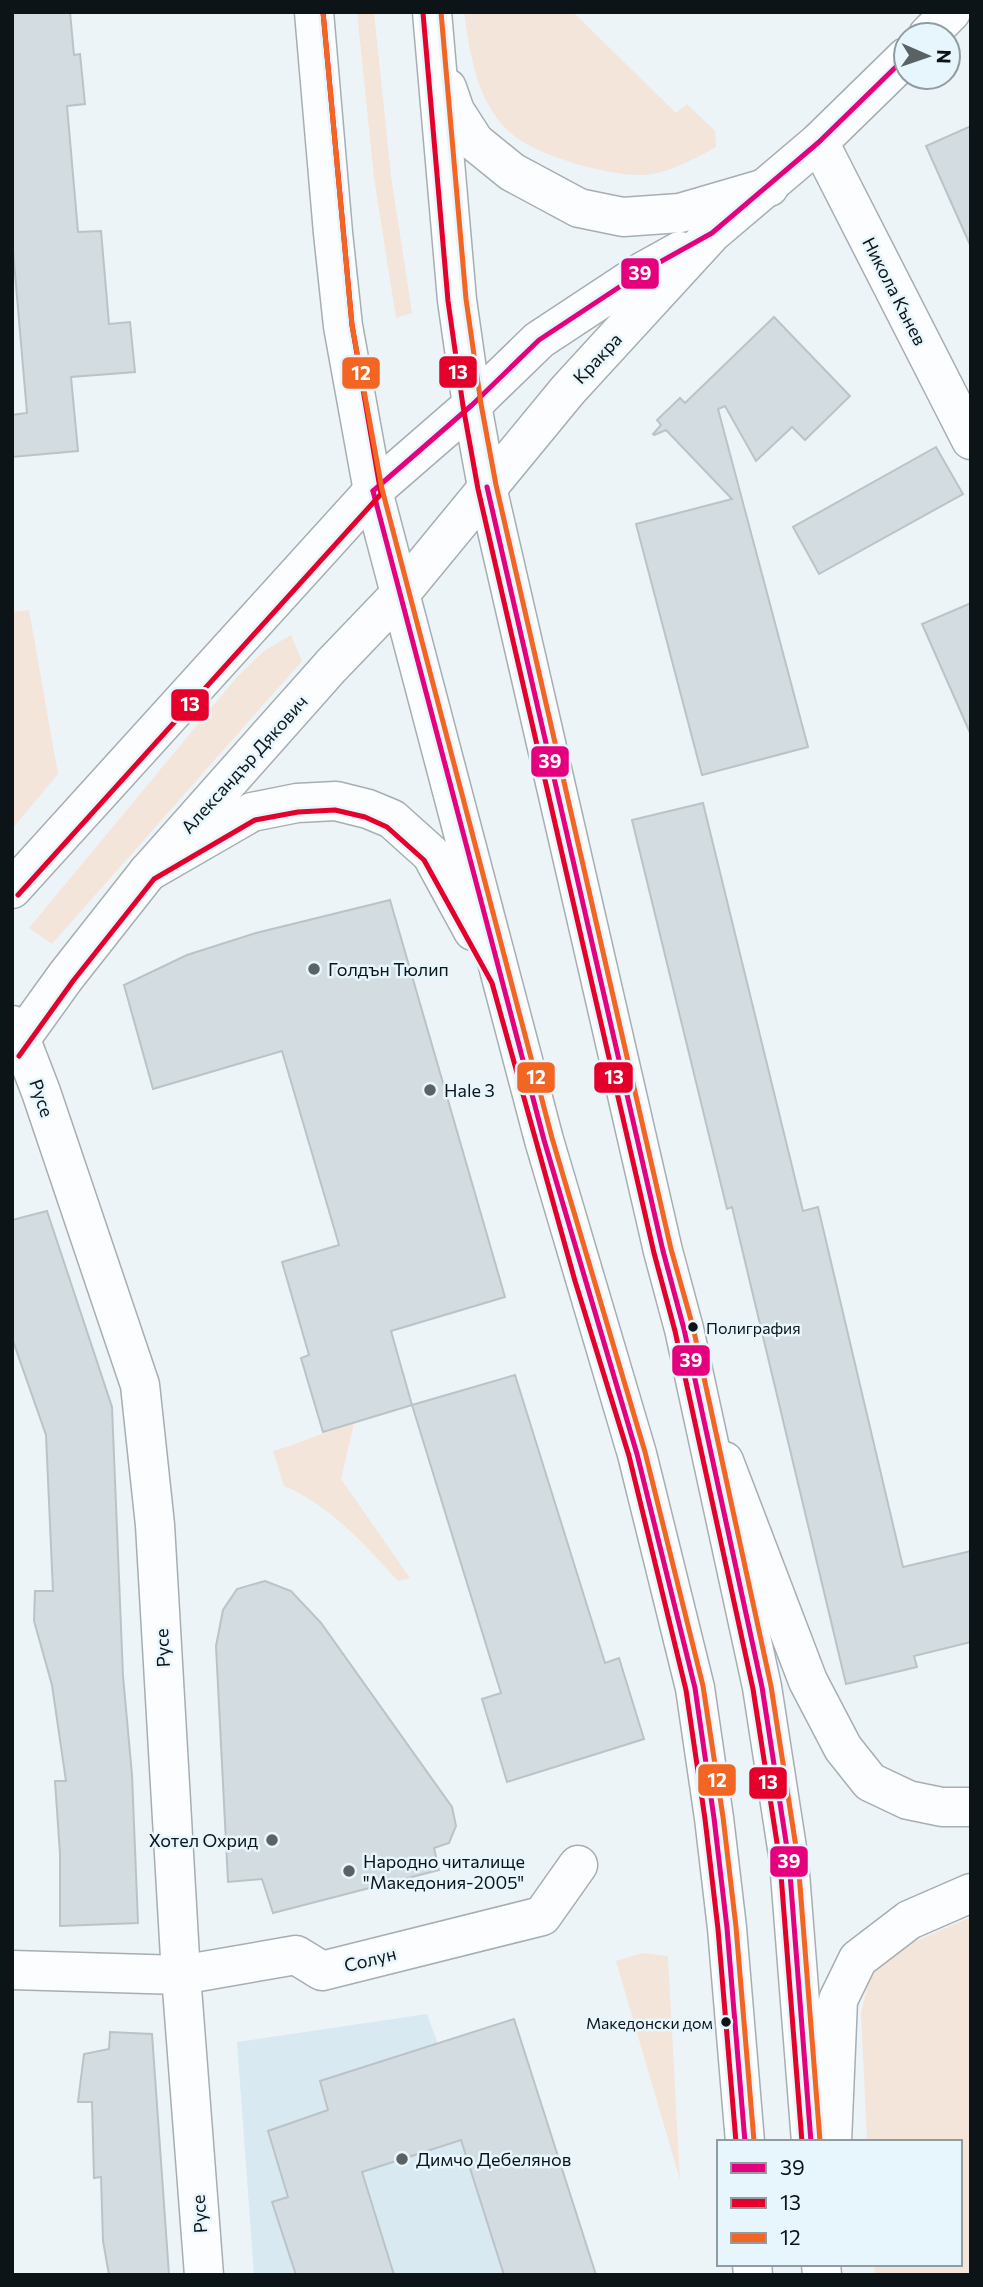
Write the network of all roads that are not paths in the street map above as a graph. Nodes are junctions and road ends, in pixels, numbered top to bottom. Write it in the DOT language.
graph roads {
  1 [pos="314,12"];
  2 [pos="432,12"];
  3 [pos="436,61"];
  4 [pos="892,71"];
  5 [pos="818,142"];
  6 [pos="769,187"];
  7 [pos="712,233"];
  8 [pos="472,405"];
  9 [pos="970,434"];
  10 [pos="487,487"];
  11 [pos="373,491"];
  12 [pos="401,593"];
  13 [pos="148,872"];
  14 [pos="12,889"];
  15 [pos="500,980"];
  16 [pos="15,1039"];
  17 [pos="698,1391"];
  18 [pos="971,1807"];
  19 [pos="578,1865"];
  20 [pos="971,1894"];
  21 [pos="12,1970"];
  22 [pos="181,1975"];
  23 [pos="745,2140"];
  24 [pos="811,2140"];
  25 [pos="832,2140"];
  26 [pos="204,2275"];
  1 -- 11 [label="street"];
  2 -- 3 [label="street"];
  3 -- 6 [label="street"];
  3 -- 8 [label="street"];
  4 -- 5 [label="street, Кракра"];
  5 -- 6 [label="street, Кракра"];
  5 -- 9 [label="street, Никола Кънев"];
  6 -- 7 [label="street, Кракра"];
  7 -- 8 [label="street, Кракра"];
  7 -- 10 [label="street, Кракра"];
  8 -- 10 [label="street"];
  8 -- 11 [label="street"];
  10 -- 12 [label="street, Александър Дякович"];
  10 -- 17 [label="street"];
  11 -- 12 [label="street"];
  11 -- 14 [label="street"];
  12 -- 13 [label="street, Александър Дякович"];
  12 -- 15 [label="street"];
  13 -- 15 [label="street"];
  13 -- 16 [label="street, Александър Дякович"];
  15 -- 23 [label="street"];
  16 -- 22 [label="street, Русе"];
  17 -- 18 [label="street"];
  17 -- 24 [label="street"];
  19 -- 22 [label="street, Солун"];
  20 -- 25 [label="street"];
  21 -- 22 [label="street, Солун"];
  22 -- 26 [label="street, Русе"];
}
